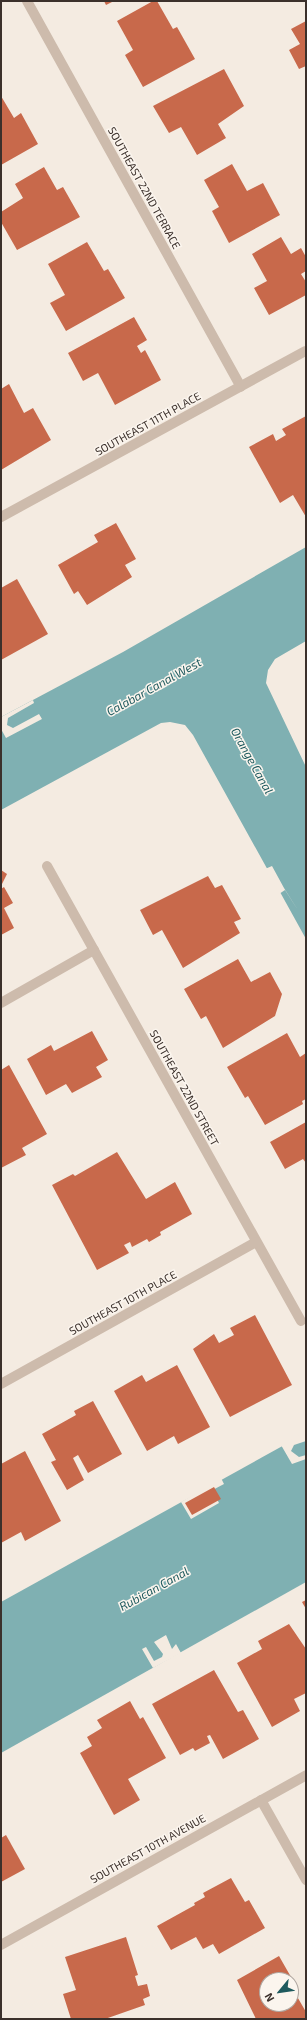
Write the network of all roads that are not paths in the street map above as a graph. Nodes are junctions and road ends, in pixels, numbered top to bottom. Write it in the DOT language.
graph roads {
  1 [pos="27,1"];
  2 [pos="306,351"];
  3 [pos="241,387"];
  4 [pos="1,517"];
  5 [pos="48,866"];
  6 [pos="94,950"];
  7 [pos="1,1003"];
  8 [pos="256,1242"];
  9 [pos="301,1321"];
  10 [pos="1,1384"];
  11 [pos="306,1775"];
  12 [pos="261,1800"];
  13 [pos="306,1880"];
  14 [pos="1,1945"];
  1 -- 3 [label="street, SOUTHEAST 22ND TERRACE"];
  2 -- 3 [label="street, SOUTHEAST 11TH PLACE"];
  3 -- 4 [label="street, SOUTHEAST 11TH PLACE"];
  5 -- 6 [label="street, SOUTHEAST 22ND STREET"];
  6 -- 7 [label="street"];
  6 -- 8 [label="street, SOUTHEAST 22ND STREET"];
  8 -- 9 [label="street, SOUTHEAST 22ND STREET"];
  8 -- 10 [label="street, SOUTHEAST 10TH PLACE"];
  11 -- 12 [label="street, SOUTHEAST 10TH AVENUE"];
  12 -- 13 [label="street"];
  12 -- 14 [label="street, SOUTHEAST 10TH AVENUE"];
}
